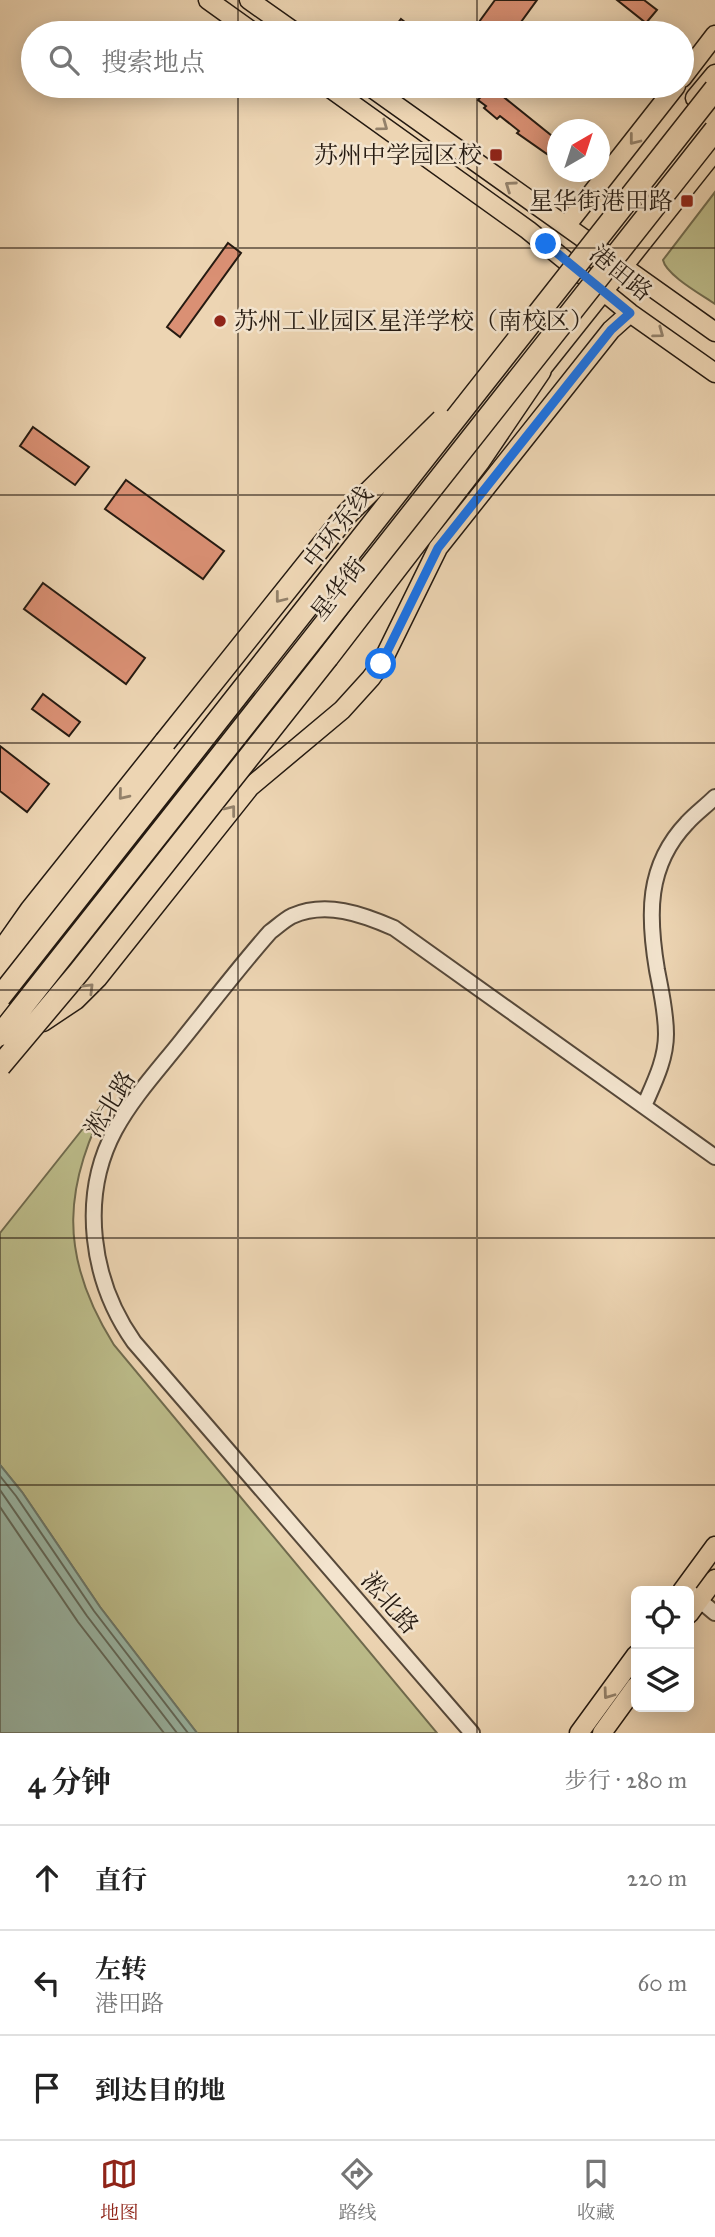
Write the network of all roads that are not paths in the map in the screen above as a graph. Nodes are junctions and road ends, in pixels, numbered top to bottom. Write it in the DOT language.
graph roads {
  1 [pos="208,0"];
  2 [pos="249,0"];
  3 [pos="237,21"];
  4 [pos="279,21"];
  5 [pos="715,35"];
  6 [pos="694,62"];
  7 [pos="715,74"];
  8 [pos="715,89"];
  9 [pos="344,98"];
  10 [pos="386,98"];
  11 [pos="667,98"];
  12 [pos="715,130"];
  13 [pos="715,150"];
  14 [pos="566,226"];
  15 [pos="584,239"];
  16 [pos="567,261"];
  17 [pos="623,267"];
  18 [pos="605,291"];
  19 [pos="630,313"];
  20 [pos="715,332"];
  21 [pos="510,351"];
  22 [pos="540,371"];
  23 [pos="715,373"];
  24 [pos="715,797"];
  25 [pos="0,954"];
  26 [pos="0,978"];
  27 [pos="0,998"];
  28 [pos="7,1038"];
  29 [pos="0,1059"];
  30 [pos="0,1066"];
  31 [pos="644,1106"];
  32 [pos="715,1157"];
  33 [pos="715,1546"];
  34 [pos="715,1578"];
  35 [pos="686,1586"];
  36 [pos="694,1608"];
  37 [pos="715,1614"];
  38 [pos="631,1662"];
  39 [pos="631,1693"];
  40 [pos="472,1733"];
  41 [pos="579,1733"];
  42 [pos="602,1733"];
  1 -- 3 [label="main road"];
  2 -- 4 [label="main road"];
  5 -- 6 [label="main road"];
  7 -- 15 [label="main road, 星华街"];
  8 -- 21 [label="highway, 中环东线, bridge"];
  9 -- 16 [label="main road, 港田路, one-way"];
  14 -- 10 [label="main road, 港田路, one-way"];
  11 -- 14 [label="main road, one-way"];
  12 -- 28 [label="highway, 中环东线, bridge"];
  13 -- 17 [label="main road, 星华街"];
  14 -- 15 [label="main road, 港田路"];
  15 -- 16 [label="main road, 星华街"];
  15 -- 17 [label="main road, 港田路"];
  16 -- 18 [label="main road, 港田路"];
  16 -- 26 [label="main road, 星华街"];
  17 -- 18 [label="main road, 星华街"];
  17 -- 20 [label="main road, 港田路"];
  18 -- 19 [label="main road, 港田路"];
  18 -- 22 [label="main road, 星华街"];
  19 -- 23 [label="main road, 港田路, one-way"];
  28 -- 19 [label="main road, one-way"];
  21 -- 25 [label="highway, one-way, bridge"];
  21 -- 27 [label="highway, 中环东线, bridge"];
  22 -- 28 [label="main road, 星华街"];
  22 -- 30 [label="highway, bridge"];
  24 -- 31 [label="street"];
  28 -- 29 [label="main road, 星华街"];
  31 -- 32 [label="street, 淞北路"];
  31 -- 40 [label="street, 淞北路"];
  33 -- 35 [label="main road"];
  34 -- 36 [label="main road"];
  36 -- 37 [label="street"];
  38 -- 41 [label="main road, one-way"];
  39 -- 42 [label="main road"];
}
